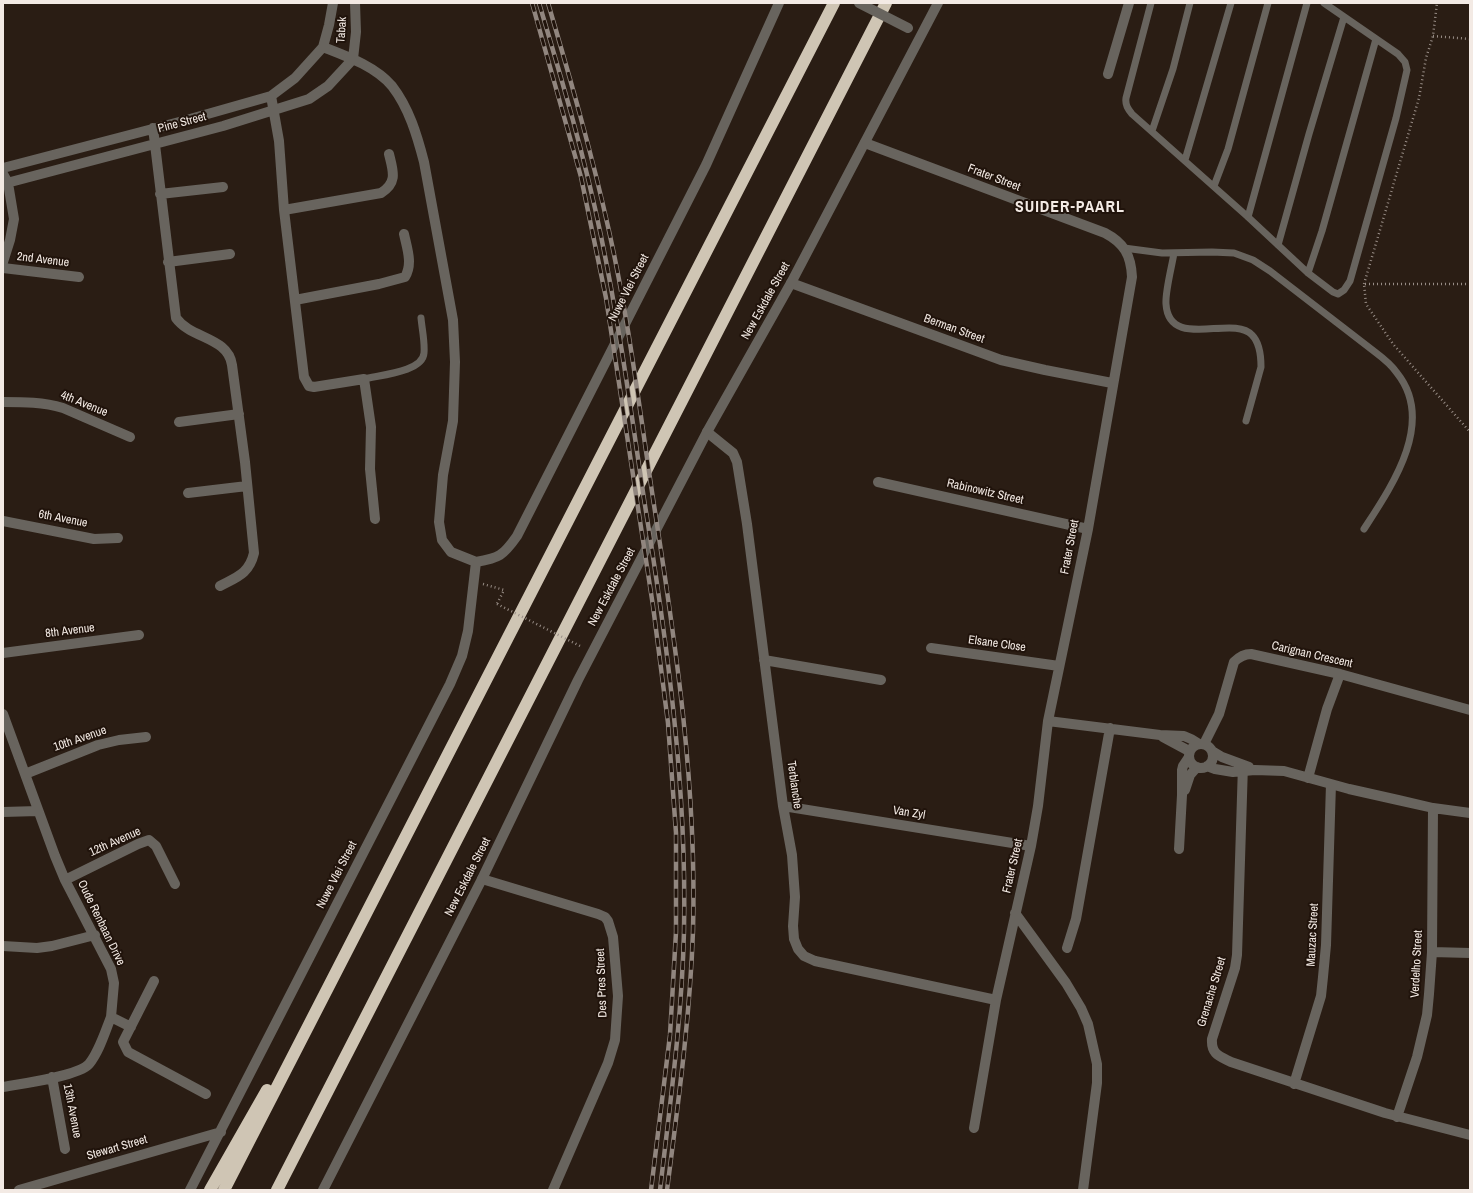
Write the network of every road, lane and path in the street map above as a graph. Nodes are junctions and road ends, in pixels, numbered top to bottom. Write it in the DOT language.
graph roads {
  1 [pos="333,3"];
  2 [pos="355,3"];
  3 [pos="779,3"];
  4 [pos="834,3"];
  5 [pos="859,3"];
  6 [pos="886,3"];
  7 [pos="938,3"];
  8 [pos="1129,3"];
  9 [pos="1151,3"];
  10 [pos="1190,3"];
  11 [pos="1231,3"];
  12 [pos="1268,3"];
  13 [pos="1307,3"];
  14 [pos="1324,3"];
  15 [pos="1436,3"];
  16 [pos="1344,17"];
  17 [pos="922,34"];
  18 [pos="1433,36"];
  19 [pos="1376,39"];
  20 [pos="1470,40"];
  21 [pos="323,47"];
  22 [pos="353,59"];
  23 [pos="1108,74"];
  24 [pos="271,96"];
  25 [pos="275,110"];
  26 [pos="153,128"];
  27 [pos="1152,131"];
  28 [pos="865,143"];
  29 [pos="155,144"];
  30 [pos="389,154"];
  31 [pos="1185,160"];
  32 [pos="3,168"];
  33 [pos="5,180"];
  34 [pos="1214,186"];
  35 [pos="223,187"];
  36 [pos="160,194"];
  37 [pos="284,210"];
  38 [pos="1248,217"];
  39 [pos="404,234"];
  40 [pos="1278,246"];
  41 [pos="1124,248"];
  42 [pos="1174,253"];
  43 [pos="230,254"];
  44 [pos="3,262"];
  45 [pos="168,262"];
  46 [pos="3,268"];
  47 [pos="1308,274"];
  48 [pos="79,278"];
  49 [pos="791,283"];
  50 [pos="1364,284"];
  51 [pos="1470,284"];
  52 [pos="295,300"];
  53 [pos="421,318"];
  54 [pos="364,379"];
  55 [pos="1112,383"];
  56 [pos="3,402"];
  57 [pos="239,414"];
  58 [pos="1246,420"];
  59 [pos="179,422"];
  60 [pos="707,432"];
  61 [pos="1470,432"];
  62 [pos="130,437"];
  63 [pos="878,482"];
  64 [pos="247,486"];
  65 [pos="188,493"];
  66 [pos="375,519"];
  67 [pos="3,521"];
  68 [pos="1088,528"];
  69 [pos="1364,529"];
  70 [pos="118,538"];
  71 [pos="476,562"];
  72 [pos="483,583"];
  73 [pos="220,586"];
  74 [pos="140,635"];
  75 [pos="582,648"];
  76 [pos="931,648"];
  77 [pos="3,653"];
  78 [pos="764,660"];
  79 [pos="1059,666"];
  80 [pos="1340,674"];
  81 [pos="881,680"];
  82 [pos="1470,710"];
  83 [pos="3,714"];
  84 [pos="1048,720"];
  85 [pos="1110,728"];
  86 [pos="1160,735"];
  87 [pos="146,737"];
  88 [pos="1205,746"];
  89 [pos="1189,754"];
  90 [pos="1202,766"];
  91 [pos="1243,768"];
  92 [pos="25,774"];
  93 [pos="1308,778"];
  94 [pos="1331,784"];
  95 [pos="1182,795"];
  96 [pos="783,806"];
  97 [pos="1433,808"];
  98 [pos="38,811"];
  99 [pos="3,812"];
  100 [pos="1470,813"];
  101 [pos="1031,846"];
  102 [pos="1179,850"];
  103 [pos="482,879"];
  104 [pos="65,880"];
  105 [pos="175,884"];
  106 [pos="1015,913"];
  107 [pos="361,923"];
  108 [pos="95,935"];
  109 [pos="3,946"];
  110 [pos="1067,948"];
  111 [pos="1432,952"];
  112 [pos="1470,953"];
  113 [pos="154,981"];
  114 [pos="996,1000"];
  115 [pos="112,1017"];
  116 [pos="131,1027"];
  117 [pos="52,1077"];
  118 [pos="1294,1084"];
  119 [pos="3,1087"];
  120 [pos="206,1094"];
  121 [pos="1398,1117"];
  122 [pos="974,1128"];
  123 [pos="221,1132"];
  124 [pos="1470,1135"];
  125 [pos="66,1149"];
  126 [pos="19,1190"];
  127 [pos="190,1190"];
  128 [pos="210,1190"];
  129 [pos="224,1190"];
  130 [pos="277,1190"];
  131 [pos="323,1190"];
  132 [pos="553,1190"];
  133 [pos="1083,1190"];
  1 -- 21 [label="street, Tabak"];
  2 -- 22 [label="street, Tabak"];
  3 -- 71 [label="street, Nuwe Vlei Street"];
  4 -- 107 [label="highway"];
  5 -- 17 [label="street, bridge"];
  6 -- 130 [label="highway"];
  7 -- 17 [label="street, New Eskdale Street"];
  8 -- 23 [label="street"];
  9 -- 27 [label="lane"];
  10 -- 27 [label="lane"];
  11 -- 31 [label="lane"];
  12 -- 34 [label="lane"];
  13 -- 38 [label="lane"];
  14 -- 16 [label="lane"];
  15 -- 18 [label="path"];
  16 -- 19 [label="lane"];
  16 -- 40 [label="lane"];
  17 -- 28 [label="street, New Eskdale Street"];
  18 -- 20 [label="path"];
  18 -- 50 [label="path"];
  19 -- 47 [label="lane"];
  19 -- 47 [label="lane"];
  21 -- 22 [label="street"];
  21 -- 24 [label="street, Pine Street"];
  22 -- 25 [label="street, Pine Street"];
  22 -- 71 [label="street"];
  24 -- 25 [label="street"];
  24 -- 26 [label="street, Pine Street"];
  25 -- 29 [label="street, Pine Street"];
  25 -- 37 [label="street"];
  26 -- 29 [label="street"];
  26 -- 32 [label="street, Pine Street"];
  27 -- 31 [label="lane"];
  28 -- 41 [label="street, Frater Street"];
  28 -- 49 [label="street, New Eskdale Street"];
  29 -- 33 [label="street, Pine Street"];
  29 -- 36 [label="street"];
  30 -- 37 [label="street"];
  31 -- 34 [label="lane"];
  33 -- 44 [label="street"];
  34 -- 38 [label="lane"];
  35 -- 36 [label="street"];
  36 -- 45 [label="street"];
  37 -- 52 [label="street"];
  38 -- 40 [label="lane"];
  39 -- 52 [label="street"];
  40 -- 47 [label="lane"];
  41 -- 42 [label="lane"];
  41 -- 55 [label="street, Frater Street"];
  42 -- 58 [label="lane"];
  42 -- 69 [label="lane"];
  43 -- 45 [label="street"];
  45 -- 57 [label="street"];
  46 -- 48 [label="street, 2nd Avenue"];
  49 -- 55 [label="street, Berman Street"];
  49 -- 60 [label="street, New Eskdale Street"];
  50 -- 51 [label="path"];
  50 -- 61 [label="path"];
  52 -- 54 [label="street"];
  53 -- 54 [label="lane"];
  54 -- 66 [label="street"];
  55 -- 68 [label="street, Frater Street"];
  56 -- 62 [label="street, 4th Avenue"];
  57 -- 59 [label="street"];
  57 -- 64 [label="street"];
  60 -- 78 [label="street, Terblanche"];
  60 -- 103 [label="street, New Eskdale Street"];
  63 -- 68 [label="street, Rabinowitz Street"];
  64 -- 65 [label="street"];
  64 -- 73 [label="street"];
  67 -- 70 [label="street, 6th Avenue"];
  68 -- 79 [label="street, Frater Street"];
  71 -- 123 [label="street, Nuwe Vlei Street"];
  72 -- 75 [label="path, bridge"];
  74 -- 77 [label="street, 8th Avenue"];
  76 -- 79 [label="street, Elsane Close"];
  78 -- 81 [label="street"];
  78 -- 96 [label="street, Terblanche"];
  79 -- 84 [label="street, Frater Street"];
  80 -- 82 [label="street, Carignan Crescent"];
  80 -- 88 [label="street, Carignan Crescent"];
  80 -- 93 [label="street"];
  83 -- 92 [label="street, Oude Renbaan Drive"];
  84 -- 85 [label="street"];
  84 -- 101 [label="street, Frater Street"];
  85 -- 86 [label="street"];
  85 -- 110 [label="street"];
  86 -- 88 [label="street"];
  86 -- 89 [label="street"];
  87 -- 92 [label="street, 10th Avenue"];
  88 -- 89 [label="street"];
  88 -- 90 [label="street"];
  88 -- 91 [label="street"];
  89 -- 90 [label="street"];
  89 -- 95 [label="street"];
  90 -- 91 [label="street"];
  90 -- 95 [label="street"];
  91 -- 93 [label="street"];
  91 -- 118 [label="street, Grenache Street"];
  92 -- 98 [label="street, Oude Renbaan Drive"];
  93 -- 94 [label="street"];
  94 -- 97 [label="street"];
  94 -- 118 [label="street, Mauzac Street"];
  95 -- 102 [label="street"];
  96 -- 101 [label="street, Van Zyl"];
  96 -- 114 [label="street, Terblanche"];
  97 -- 100 [label="street"];
  97 -- 111 [label="street, Verdelho Street"];
  98 -- 99 [label="street"];
  98 -- 104 [label="street, Oude Renbaan Drive"];
  101 -- 106 [label="street, Frater Street"];
  103 -- 131 [label="street, New Eskdale Street"];
  103 -- 132 [label="street, Des Pres Street"];
  104 -- 105 [label="street, 12th Avenue"];
  104 -- 108 [label="street, Oude Renbaan Drive"];
  106 -- 114 [label="street, Frater Street"];
  106 -- 133 [label="street"];
  107 -- 128 [label="highway"];
  107 -- 129 [label="highway"];
  108 -- 109 [label="street"];
  108 -- 115 [label="street, Oude Renbaan Drive"];
  111 -- 112 [label="street"];
  111 -- 121 [label="street, Verdelho Street"];
  113 -- 116 [label="street"];
  114 -- 122 [label="street, Frater Street"];
  115 -- 116 [label="street"];
  115 -- 117 [label="street, 13th Avenue"];
  116 -- 120 [label="street"];
  117 -- 119 [label="street, 13th Avenue"];
  117 -- 125 [label="street, 13th Avenue"];
  118 -- 121 [label="street, Grenache Street"];
  121 -- 124 [label="street, Grenache Street"];
  123 -- 126 [label="street, Stewart Street"];
  123 -- 127 [label="street, Nuwe Vlei Street"];
}
